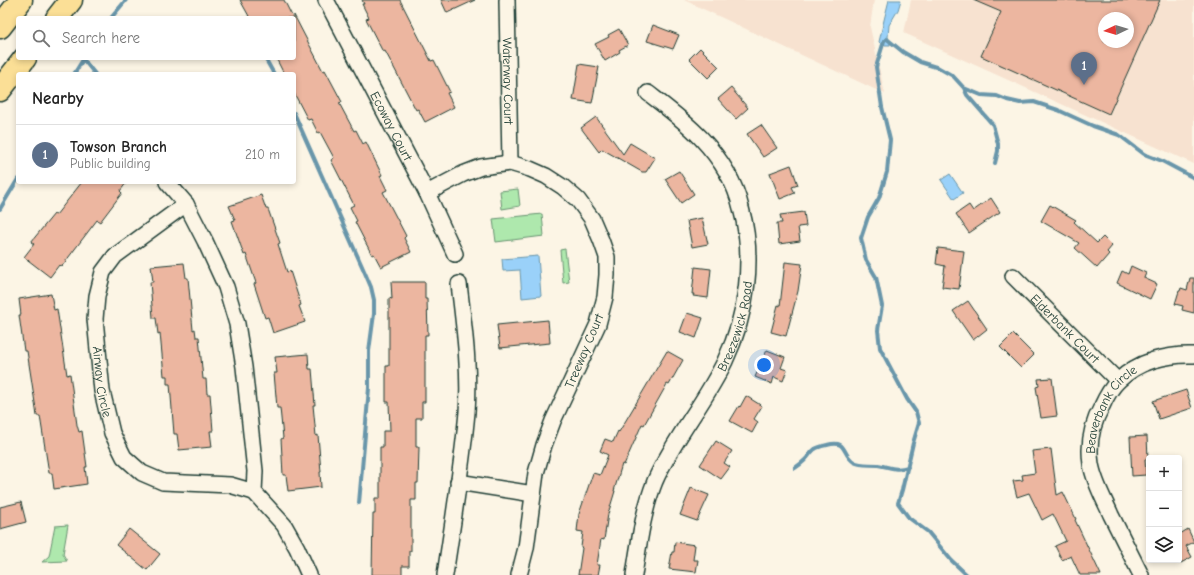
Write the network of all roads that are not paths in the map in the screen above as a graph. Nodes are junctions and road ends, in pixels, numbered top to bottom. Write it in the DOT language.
graph roads {
  1 [pos="21,0"];
  2 [pos="71,0"];
  3 [pos="326,0"];
  4 [pos="507,0"];
  5 [pos="59,16"];
  6 [pos="0,27"];
  7 [pos="23,60"];
  8 [pos="23,60"];
  9 [pos="0,90"];
  10 [pos="648,93"];
  11 [pos="0,94"];
  12 [pos="510,163"];
  13 [pos="169,184"];
  14 [pos="427,193"];
  15 [pos="186,204"];
  16 [pos="455,254"];
  17 [pos="1013,276"];
  18 [pos="460,284"];
  19 [pos="1194,355"];
  20 [pos="1118,381"];
  21 [pos="458,482"];
  22 [pos="254,492"];
  23 [pos="533,494"];
  24 [pos="309,575"];
  25 [pos="445,575"];
  26 [pos="519,575"];
  27 [pos="634,575"];
  28 [pos="1141,575"];
  1 -- 6 [label="highway"];
  2 -- 5 [label="highway"];
  3 -- 14 [label="street, Ecoway Court"];
  4 -- 12 [label="street, Waterway Court"];
  7 -- 9 [label="highway"];
  8 -- 11 [label="highway"];
  10 -- 27 [label="street, Breezewick Road"];
  12 -- 14 [label="street, Treeway Court"];
  12 -- 23 [label="street, Treeway Court"];
  13 -- 15 [label="street"];
  14 -- 16 [label="street, Ecoway Court"];
  15 -- 22 [label="street"];
  15 -- 22 [label="street, Airway Circle"];
  17 -- 20 [label="street, Elderbank Court"];
  18 -- 21 [label="street"];
  19 -- 20 [label="street, Beaverbank Circle"];
  20 -- 28 [label="street, Beaverbank Circle"];
  21 -- 23 [label="street"];
  21 -- 25 [label="street"];
  22 -- 24 [label="street"];
  23 -- 26 [label="street, Treeway Court"];
}
